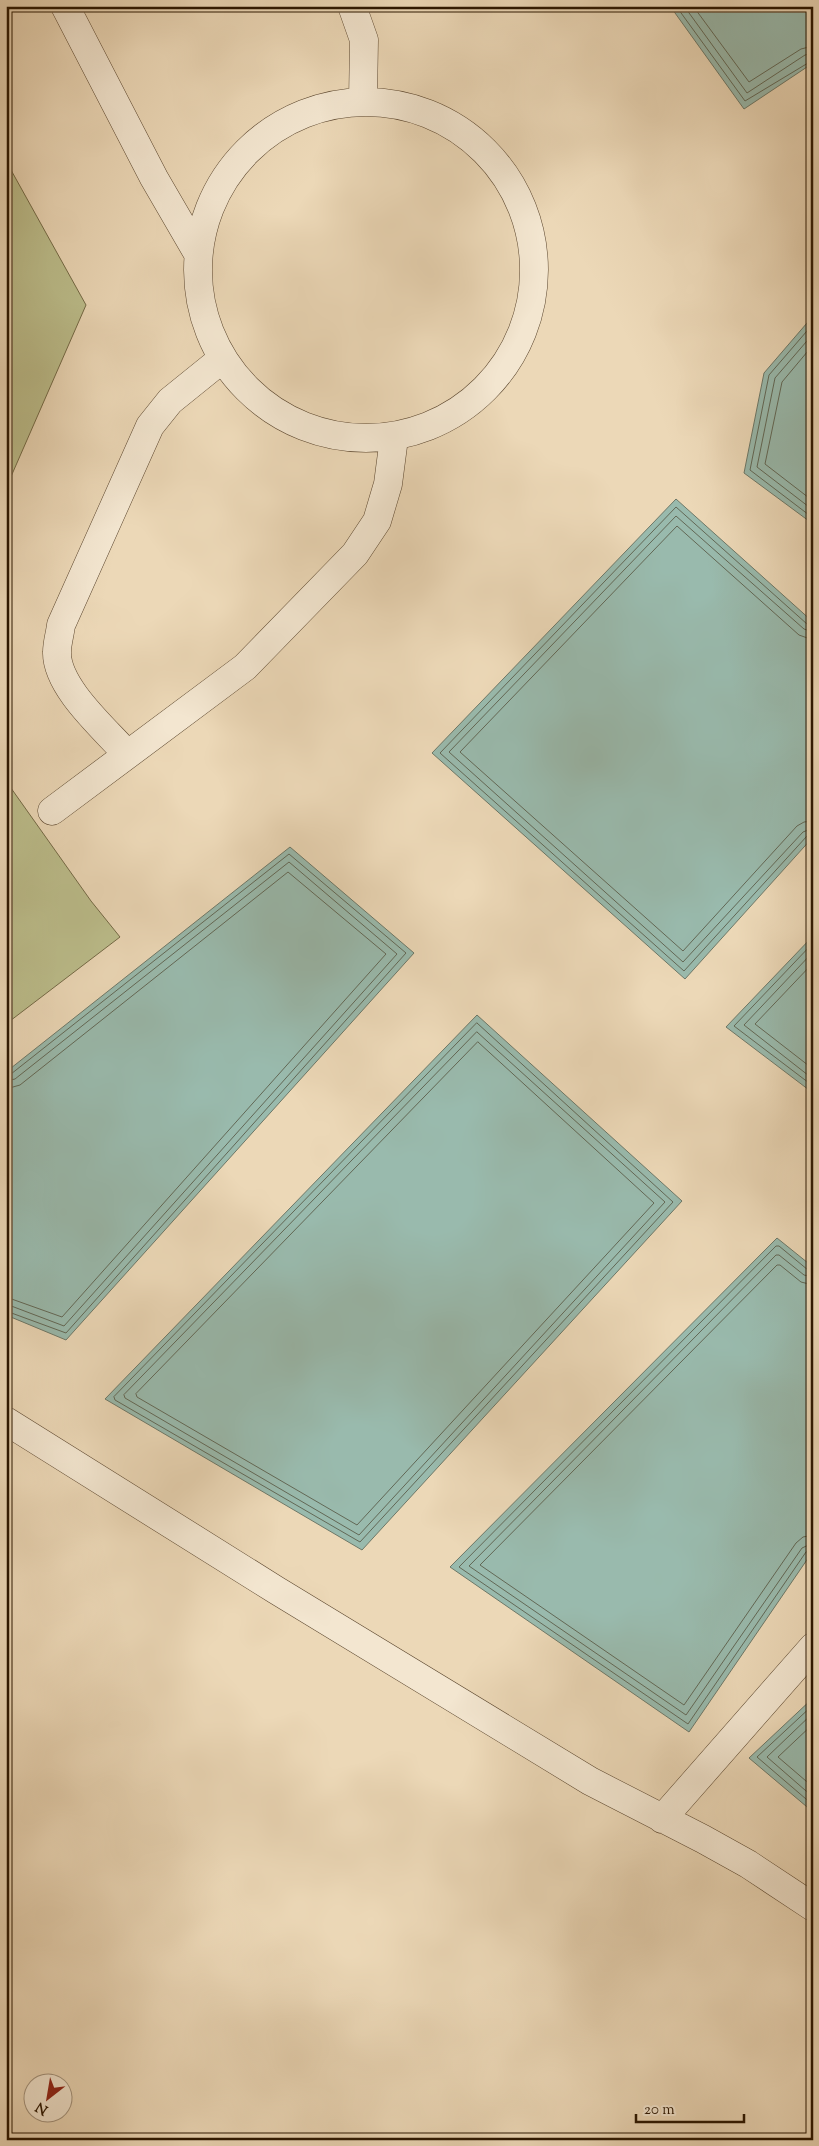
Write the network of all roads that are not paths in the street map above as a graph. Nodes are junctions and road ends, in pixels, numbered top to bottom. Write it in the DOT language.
graph roads {
  1 [pos="66,6"];
  2 [pos="352,6"];
  3 [pos="363,100"];
  4 [pos="197,252"];
  5 [pos="222,359"];
  6 [pos="394,438"];
  7 [pos="127,754"];
  8 [pos="52,811"];
  9 [pos="6,1421"];
  10 [pos="813,1647"];
  11 [pos="662,1819"];
  12 [pos="813,1907"];
  1 -- 4 [label="street"];
  2 -- 3 [label="street"];
  3 -- 4 [label="street"];
  3 -- 6 [label="street"];
  4 -- 5 [label="street"];
  5 -- 6 [label="street"];
  5 -- 7 [label="street"];
  6 -- 7 [label="street"];
  7 -- 8 [label="street"];
  9 -- 11 [label="street"];
  10 -- 11 [label="street"];
  11 -- 12 [label="street"];
}
